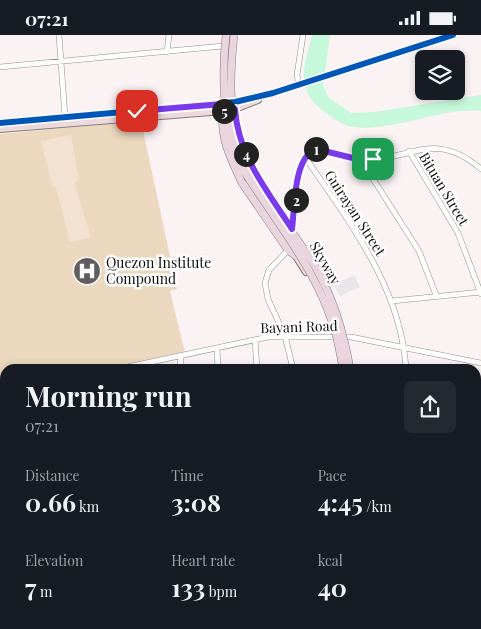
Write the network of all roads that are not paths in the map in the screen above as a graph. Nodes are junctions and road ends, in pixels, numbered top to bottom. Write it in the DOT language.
graph roads {
  1 [pos="59,35"];
  2 [pos="169,35"];
  3 [pos="225,35"];
  4 [pos="235,35"];
  5 [pos="303,35"];
  6 [pos="453,35"];
  7 [pos="223,46"];
  8 [pos="167,52"];
  9 [pos="62,62"];
  10 [pos="0,67"];
  11 [pos="300,82"];
  12 [pos="223,104"];
  13 [pos="235,106"];
  14 [pos="65,117"];
  15 [pos="0,123"];
  16 [pos="0,129"];
  17 [pos="409,151"];
  18 [pos="305,157"];
  19 [pos="361,160"];
  20 [pos="481,169"];
  21 [pos="292,229"];
  22 [pos="288,247"];
  23 [pos="297,257"];
  24 [pos="481,293"];
  25 [pos="436,295"];
  26 [pos="392,301"];
  27 [pos="285,336"];
  28 [pos="335,336"];
  29 [pos="346,337"];
  30 [pos="255,340"];
  31 [pos="217,348"];
  32 [pos="403,348"];
  33 [pos="181,355"];
  34 [pos="481,363"];
  35 [pos="143,364"];
  36 [pos="180,364"];
  37 [pos="218,364"];
  38 [pos="257,364"];
  39 [pos="292,364"];
  40 [pos="341,364"];
  41 [pos="341,364"];
  42 [pos="350,364"];
  43 [pos="350,364"];
  44 [pos="405,364"];
  1 -- 9 [label="street"];
  2 -- 8 [label="street"];
  3 -- 7 [label="main road"];
  3 -- 12 [label="highway, Skyway, bridge"];
  4 -- 13 [label="main road"];
  4 -- 42 [label="highway, Skyway, bridge"];
  5 -- 11 [label="street"];
  6 -- 11 [label="main road"];
  7 -- 8 [label="street"];
  7 -- 12 [label="main road"];
  8 -- 9 [label="street"];
  9 -- 10 [label="street"];
  9 -- 14 [label="street"];
  11 -- 13 [label="main road"];
  12 -- 13 [label="main road"];
  12 -- 14 [label="main road"];
  12 -- 16 [label="main road"];
  12 -- 22 [label="main road"];
  12 -- 22 [label="highway, bridge"];
  12 -- 40 [label="highway, Skyway, bridge"];
  13 -- 21 [label="main road"];
  14 -- 15 [label="main road"];
  17 -- 19 [label="street"];
  17 -- 20 [label="street"];
  17 -- 24 [label="street, Bituan Street"];
  18 -- 19 [label="street"];
  18 -- 21 [label="street"];
  18 -- 26 [label="street, Guirayan Street"];
  19 -- 25 [label="street"];
  21 -- 29 [label="main road"];
  22 -- 23 [label="highway"];
  22 -- 27 [label="street"];
  23 -- 28 [label="main road"];
  24 -- 25 [label="street"];
  25 -- 26 [label="street"];
  26 -- 32 [label="street, Guirayan Street"];
  27 -- 28 [label="street, Bayani Road"];
  27 -- 30 [label="street, Bayani Road"];
  27 -- 39 [label="street"];
  28 -- 29 [label="street, Bayani Road"];
  28 -- 41 [label="main road"];
  29 -- 32 [label="street, Bayani Road"];
  29 -- 43 [label="main road"];
  30 -- 31 [label="street, Bayani Road"];
  30 -- 38 [label="street"];
  31 -- 33 [label="street, Bayani Road"];
  31 -- 37 [label="street"];
  32 -- 34 [label="street, Bayani Road"];
  32 -- 44 [label="street, Guirayan Street"];
  33 -- 35 [label="street, Bayani Road"];
  33 -- 36 [label="street"];
}
